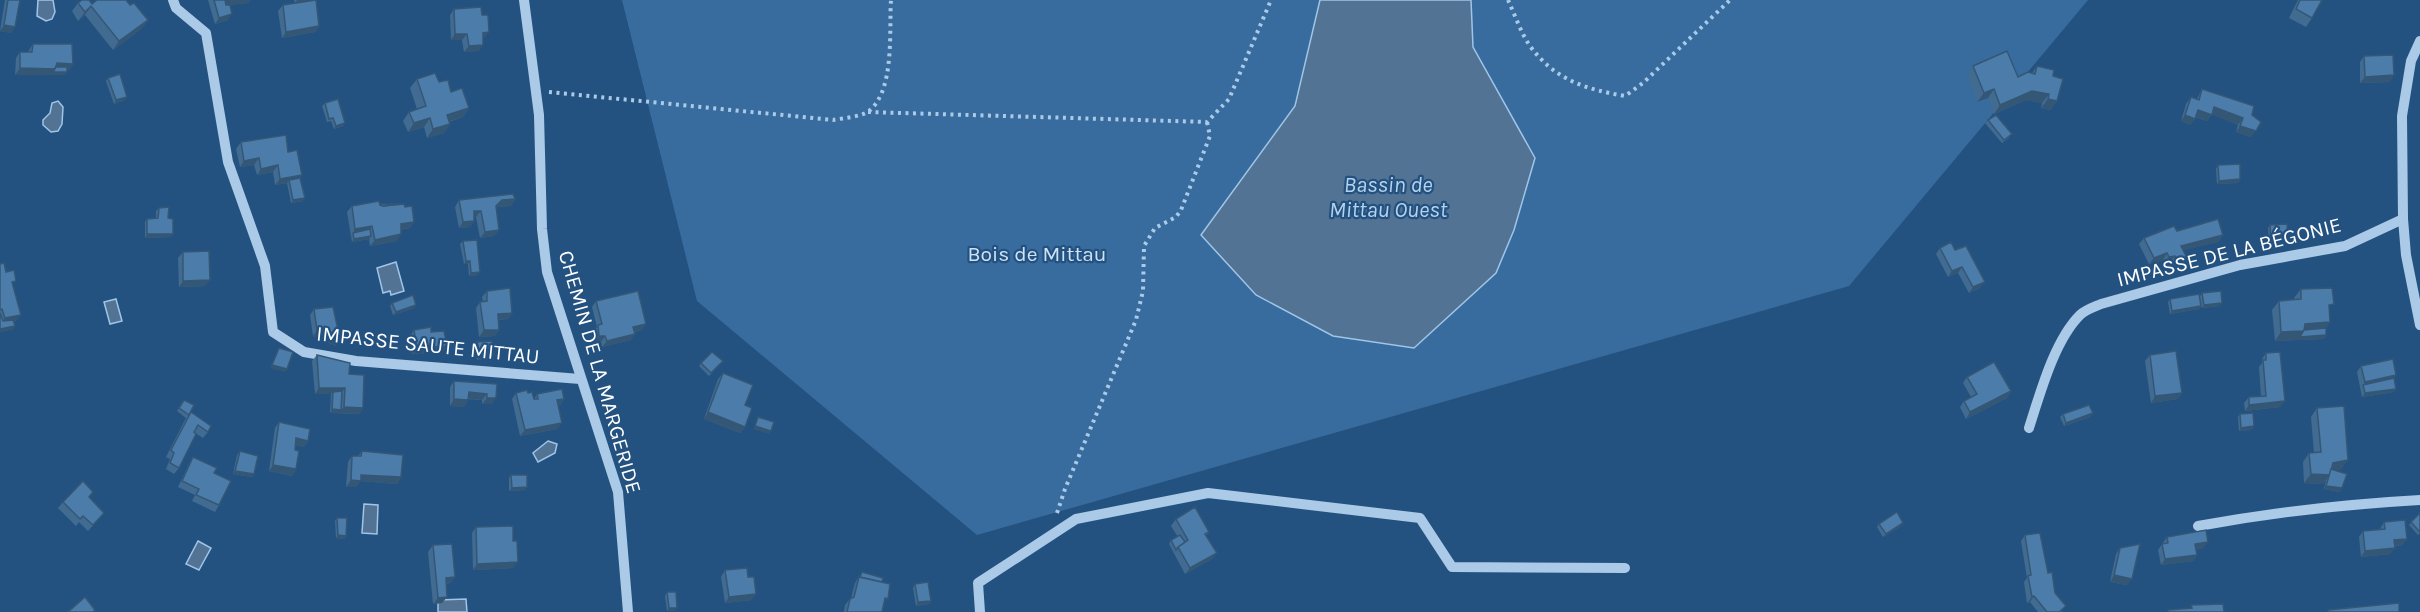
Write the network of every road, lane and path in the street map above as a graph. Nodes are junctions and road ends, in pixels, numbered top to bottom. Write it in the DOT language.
graph roads {
  1 [pos="173,0"];
  2 [pos="524,0"];
  3 [pos="891,0"];
  4 [pos="1271,0"];
  5 [pos="1508,0"];
  6 [pos="1730,0"];
  7 [pos="2420,41"];
  8 [pos="536,91"];
  9 [pos="868,112"];
  10 [pos="1207,122"];
  11 [pos="2403,219"];
  12 [pos="2420,325"];
  13 [pos="580,379"];
  14 [pos="2029,428"];
  15 [pos="2420,500"];
  16 [pos="2198,526"];
  17 [pos="1050,536"];
  18 [pos="1625,568"];
  19 [pos="628,612"];
  20 [pos="980,612"];
  1 -- 13 [label="street, IMPASSE SAUTE MITTAU"];
  2 -- 8 [label="street, CHEMIN DE LA MARGERIDE"];
  3 -- 9 [label="path"];
  4 -- 10 [label="path"];
  5 -- 6 [label="path"];
  7 -- 11 [label="street"];
  8 -- 9 [label="path"];
  8 -- 13 [label="street, CHEMIN DE LA MARGERIDE"];
  9 -- 10 [label="path"];
  10 -- 17 [label="path"];
  11 -- 12 [label="street"];
  11 -- 14 [label="street, IMPASSE DE LA BÉGONIE"];
  13 -- 19 [label="street, CHEMIN DE LA MARGERIDE"];
  15 -- 16 [label="street"];
  17 -- 18 [label="street"];
  17 -- 20 [label="street"];
}
